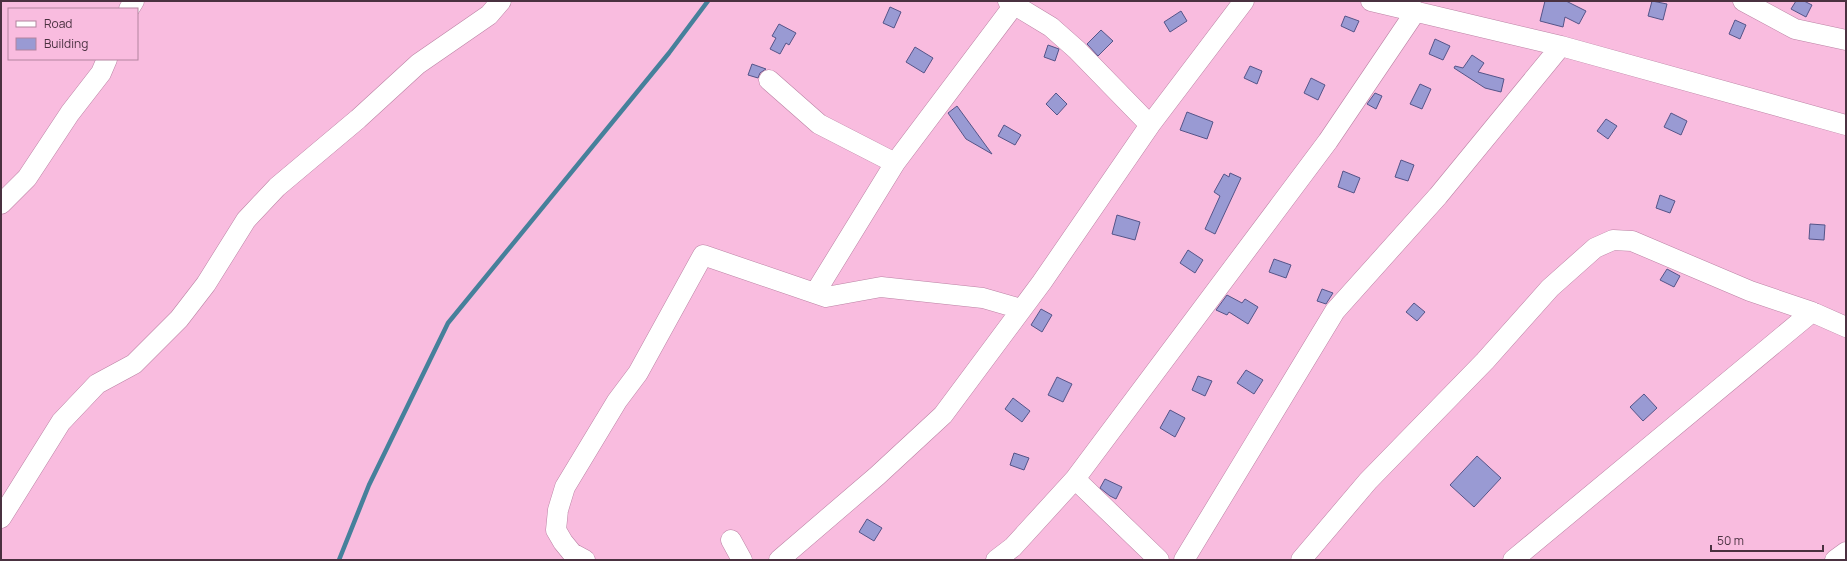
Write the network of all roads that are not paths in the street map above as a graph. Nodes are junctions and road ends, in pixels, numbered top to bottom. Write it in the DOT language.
graph roads {
  1 [pos="500,1"];
  2 [pos="1244,1"];
  3 [pos="1371,1"];
  4 [pos="1743,1"];
  5 [pos="1011,3"];
  6 [pos="1768,6"];
  7 [pos="1416,11"];
  8 [pos="1846,40"];
  9 [pos="1561,46"];
  10 [pos="107,60"];
  11 [pos="769,80"];
  12 [pos="1150,125"];
  13 [pos="1846,125"];
  14 [pos="895,163"];
  15 [pos="1,204"];
  16 [pos="816,293"];
  17 [pos="1021,309"];
  18 [pos="1812,312"];
  19 [pos="1846,327"];
  20 [pos="1075,479"];
  21 [pos="1,518"];
  22 [pos="731,540"];
  23 [pos="1846,552"];
  24 [pos="585,560"];
  25 [pos="742,560"];
  26 [pos="779,560"];
  27 [pos="996,560"];
  28 [pos="1159,560"];
  29 [pos="1184,560"];
  30 [pos="1301,560"];
  31 [pos="1513,560"];
  32 [pos="1835,560"];
  1 -- 21 [label="street"];
  2 -- 12 [label="street"];
  3 -- 7 [label="street"];
  4 -- 6 [label="street"];
  5 -- 12 [label="street"];
  5 -- 14 [label="street"];
  6 -- 8 [label="street"];
  7 -- 9 [label="street"];
  7 -- 20 [label="street"];
  9 -- 13 [label="street"];
  9 -- 29 [label="street"];
  10 -- 15 [label="street"];
  11 -- 14 [label="street"];
  12 -- 17 [label="street"];
  14 -- 16 [label="street"];
  16 -- 17 [label="street"];
  16 -- 24 [label="street"];
  17 -- 26 [label="street"];
  18 -- 19 [label="street"];
  18 -- 30 [label="street"];
  18 -- 31 [label="street"];
  20 -- 27 [label="street"];
  20 -- 28 [label="street"];
  22 -- 25 [label="street"];
  23 -- 32 [label="street"];
}
